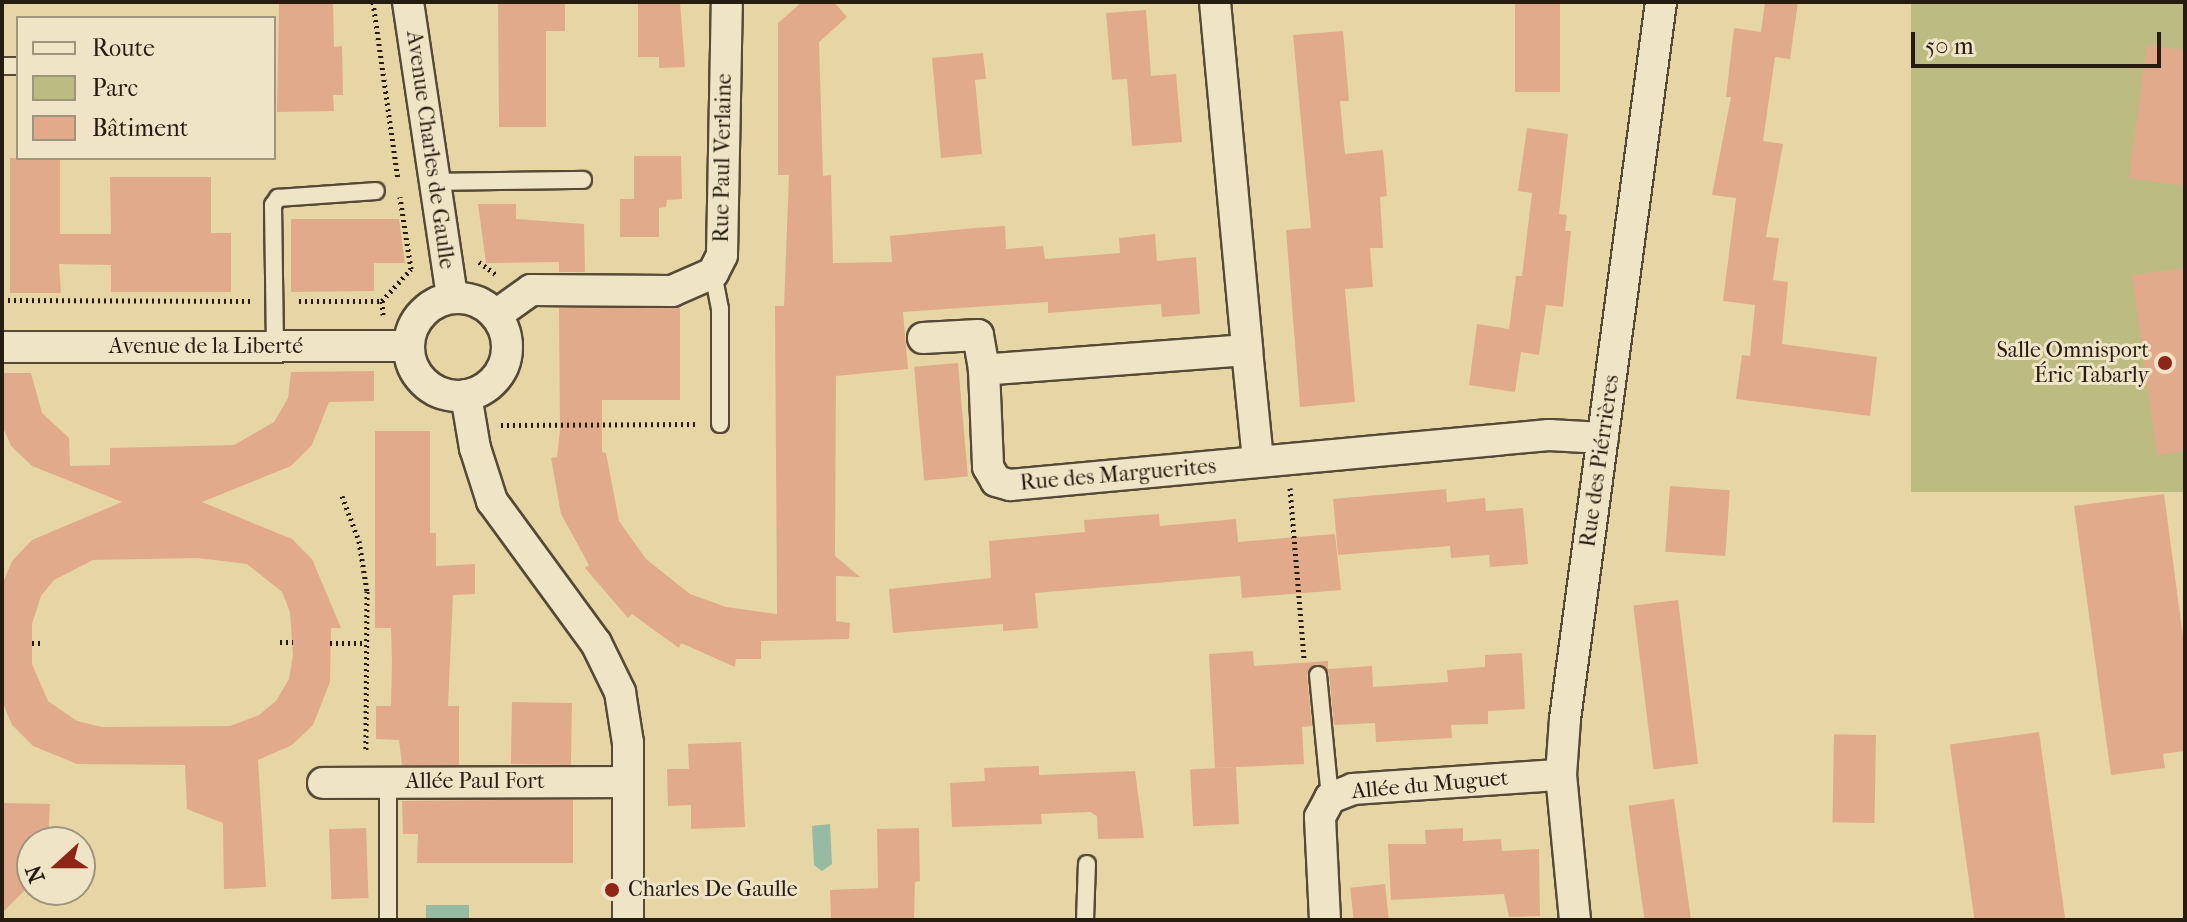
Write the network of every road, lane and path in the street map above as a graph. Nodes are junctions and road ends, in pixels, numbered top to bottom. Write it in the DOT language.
graph roads {
  1 [pos="373,2"];
  2 [pos="408,2"];
  3 [pos="727,2"];
  4 [pos="1215,2"];
  5 [pos="1661,2"];
  6 [pos="583,180"];
  7 [pos="435,182"];
  8 [pos="376,191"];
  9 [pos="713,273"];
  10 [pos="452,298"];
  11 [pos="2,300"];
  12 [pos="274,301"];
  13 [pos="382,301"];
  14 [pos="496,315"];
  15 [pos="923,338"];
  16 [pos="397,346"];
  17 [pos="2,347"];
  18 [pos="275,347"];
  19 [pos="1247,350"];
  20 [pos="984,370"];
  21 [pos="469,410"];
  22 [pos="720,424"];
  23 [pos="1603,438"];
  24 [pos="1272,460"];
  25 [pos="342,496"];
  26 [pos="280,642"];
  27 [pos="293,642"];
  28 [pos="32,643"];
  29 [pos="43,643"];
  30 [pos="330,643"];
  31 [pos="365,643"];
  32 [pos="1318,675"];
  33 [pos="1561,775"];
  34 [pos="377,782"];
  35 [pos="628,782"];
  36 [pos="323,783"];
  37 [pos="1330,798"];
  38 [pos="1087,864"];
  39 [pos="388,920"];
  40 [pos="628,920"];
  41 [pos="1085,920"];
  42 [pos="1325,920"];
  43 [pos="1575,920"];
  1 -- 13 [label="path"];
  2 -- 7 [label="street, Avenue Charles de Gaulle"];
  3 -- 9 [label="street, Rue Paul Verlaine"];
  4 -- 19 [label="street"];
  5 -- 23 [label="street, Rue des Piérrières"];
  6 -- 7 [label="lane"];
  7 -- 10 [label="street, Avenue Charles de Gaulle"];
  8 -- 12 [label="lane"];
  9 -- 14 [label="street, Rue Paul Verlaine"];
  9 -- 22 [label="lane"];
  10 -- 14 [label="street, Avenue Charles de Gaulle"];
  10 -- 16 [label="street, Avenue Charles de Gaulle"];
  11 -- 12 [label="path"];
  12 -- 13 [label="path"];
  12 -- 18 [label="lane"];
  13 -- 16 [label="path"];
  14 -- 21 [label="street"];
  15 -- 20 [label="street, Rue des Marguerites"];
  16 -- 18 [label="street, Avenue de la Liberté"];
  16 -- 21 [label="street"];
  17 -- 18 [label="street, Avenue de la Liberté"];
  19 -- 20 [label="street"];
  19 -- 24 [label="street"];
  20 -- 24 [label="street, Rue des Marguerites"];
  21 -- 22 [label="path"];
  21 -- 35 [label="street"];
  23 -- 24 [label="street, Rue des Marguerites"];
  23 -- 33 [label="street, Rue des Piérrières"];
  24 -- 32 [label="path"];
  25 -- 31 [label="path"];
  26 -- 27 [label="path"];
  28 -- 29 [label="path"];
  30 -- 31 [label="path"];
  31 -- 34 [label="path"];
  32 -- 37 [label="lane"];
  33 -- 37 [label="street, Allée du Muguet"];
  33 -- 43 [label="street, Rue des Piérrières"];
  34 -- 35 [label="street, Allée Paul Fort"];
  34 -- 36 [label="street, Allée Paul Fort"];
  34 -- 39 [label="lane"];
  35 -- 40 [label="street"];
  37 -- 42 [label="street, Allée du Muguet"];
  38 -- 41 [label="lane"];
}
